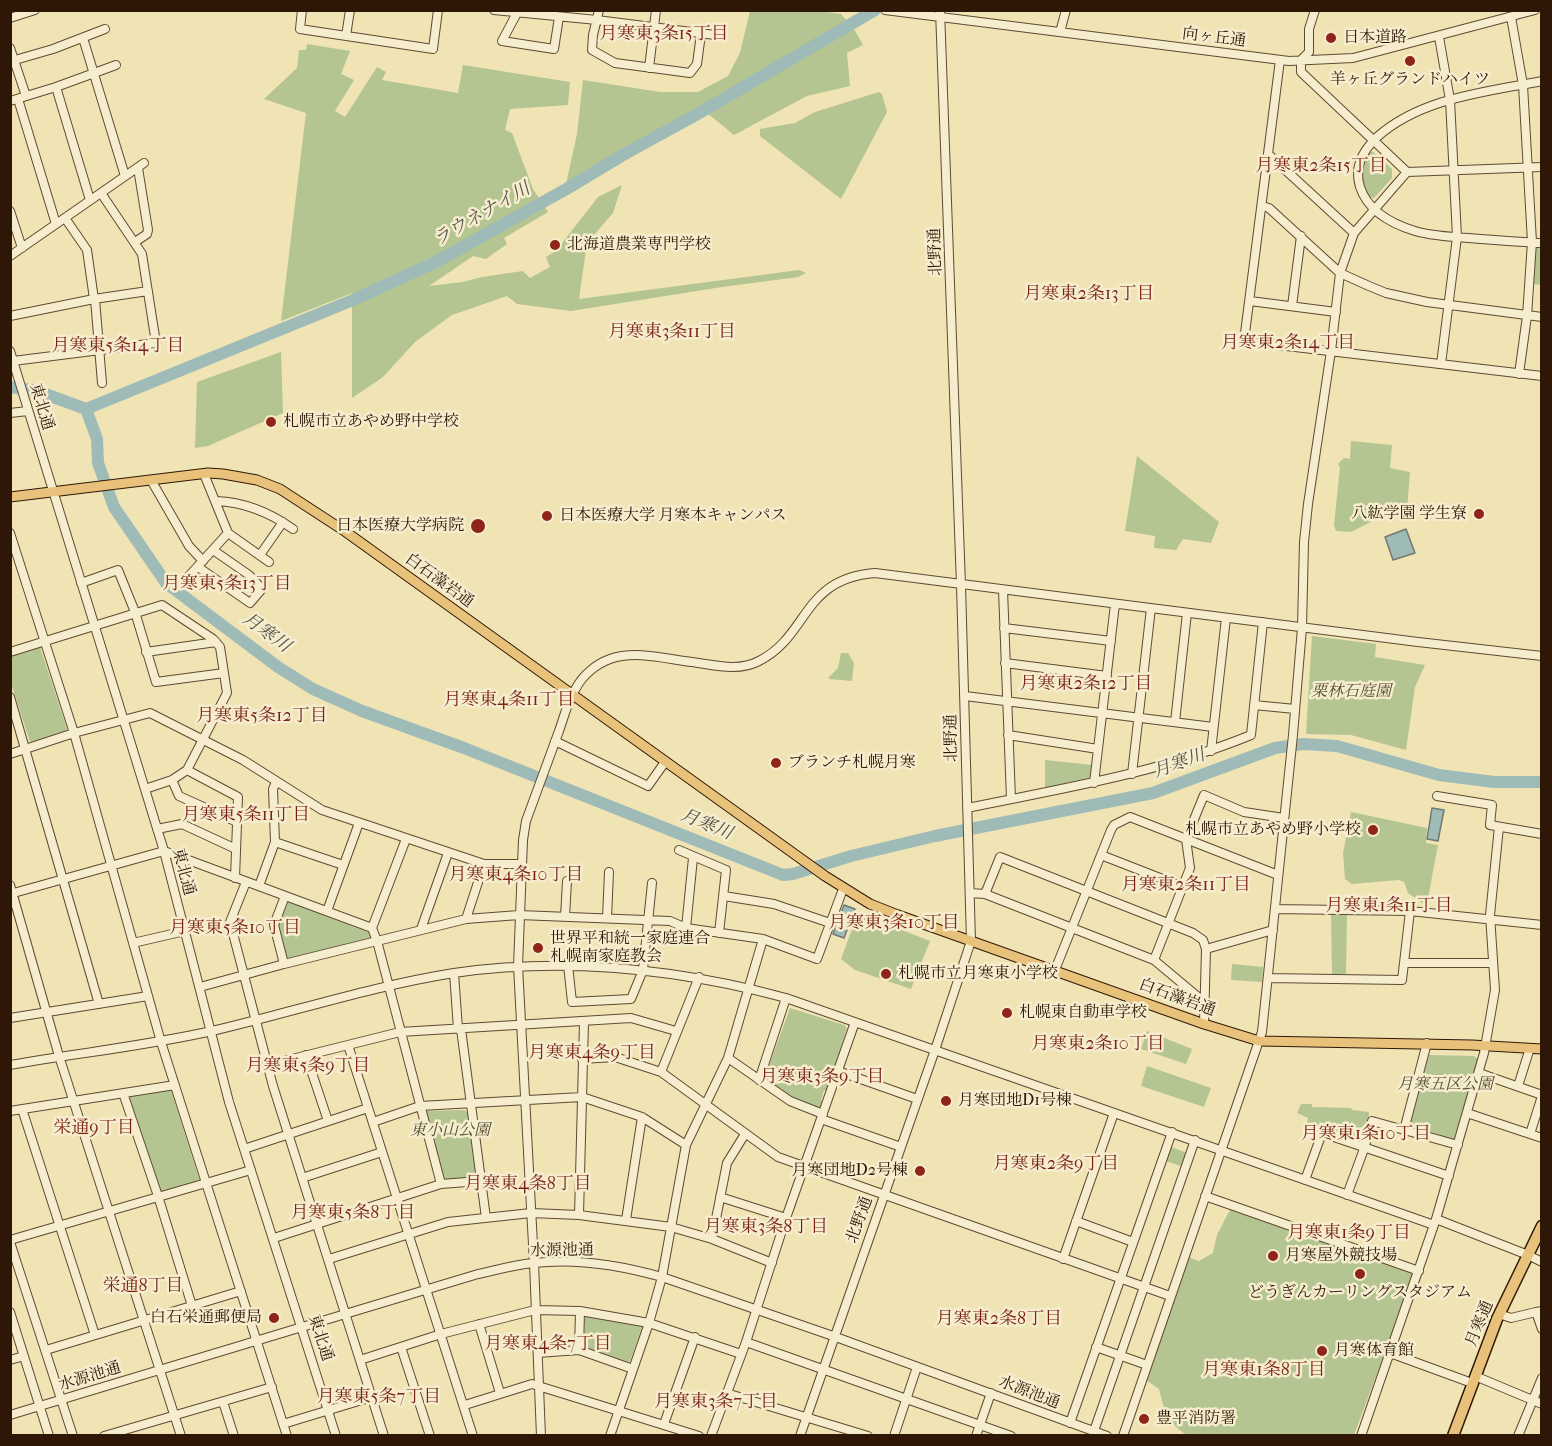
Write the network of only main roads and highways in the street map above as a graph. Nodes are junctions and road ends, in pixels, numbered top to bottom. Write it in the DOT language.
graph roads {
  1 [pos="10,497"];
  2 [pos="1542,1049"];
  3 [pos="1542,1226"];
  4 [pos="1453,1436"];
  1 -- 2 [label="main road, 白石藻岩通"];
  3 -- 4 [label="highway, 月寒通"];
}
